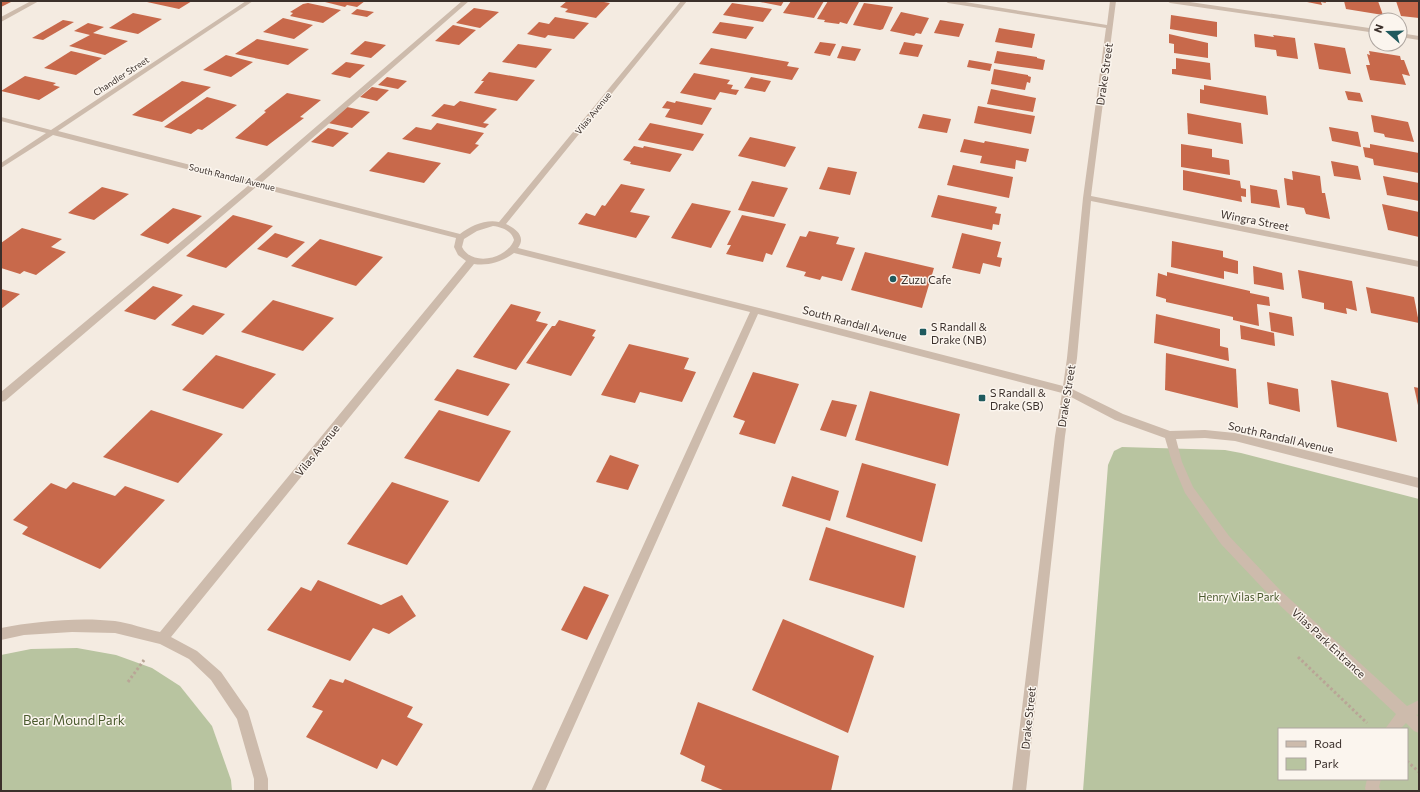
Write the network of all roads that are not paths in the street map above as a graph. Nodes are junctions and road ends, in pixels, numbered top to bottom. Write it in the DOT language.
graph roads {
  1 [pos="36,1"];
  2 [pos="250,1"];
  3 [pos="466,1"];
  4 [pos="684,1"];
  5 [pos="948,1"];
  6 [pos="1113,1"];
  7 [pos="1170,1"];
  8 [pos="1,20"];
  9 [pos="1110,27"];
  10 [pos="1368,30"];
  11 [pos="1408,36"];
  12 [pos="1419,38"];
  13 [pos="1,119"];
  14 [pos="53,132"];
  15 [pos="1,166"];
  16 [pos="256,184"];
  17 [pos="1087,198"];
  18 [pos="502,225"];
  19 [pos="462,237"];
  20 [pos="513,250"];
  21 [pos="472,260"];
  22 [pos="1419,264"];
  23 [pos="755,310"];
  24 [pos="1068,391"];
  25 [pos="1,398"];
  26 [pos="1170,435"];
  27 [pos="1419,483"];
  28 [pos="1,634"];
  29 [pos="162,639"];
  30 [pos="1419,707"];
  31 [pos="1406,713"];
  32 [pos="1419,726"];
  33 [pos="1393,728"];
  34 [pos="1374,780"];
  35 [pos="261,791"];
  36 [pos="538,791"];
  37 [pos="1020,791"];
  38 [pos="1374,791"];
  1 -- 8 [label="street"];
  2 -- 14 [label="street, Chandler Street"];
  3 -- 16 [label="street"];
  4 -- 18 [label="street, Vilas Avenue"];
  5 -- 9 [label="street"];
  6 -- 9 [label="street, Drake Street"];
  7 -- 10 [label="street"];
  9 -- 17 [label="street, Drake Street"];
  11 -- 12 [label="street"];
  13 -- 14 [label="street, South Randall Avenue"];
  14 -- 15 [label="street, Chandler Street"];
  14 -- 16 [label="street, South Randall Avenue"];
  16 -- 19 [label="street, South Randall Avenue"];
  16 -- 25 [label="street"];
  17 -- 22 [label="street, Wingra Street"];
  17 -- 24 [label="street, Drake Street"];
  18 -- 19 [label="street"];
  18 -- 20 [label="street"];
  19 -- 21 [label="street"];
  20 -- 21 [label="street"];
  20 -- 23 [label="street, South Randall Avenue"];
  21 -- 29 [label="street, Vilas Avenue"];
  23 -- 24 [label="street, South Randall Avenue"];
  23 -- 36 [label="street"];
  24 -- 26 [label="street, South Randall Avenue"];
  24 -- 37 [label="street, Drake Street"];
  26 -- 27 [label="street, South Randall Avenue"];
  26 -- 31 [label="street, Vilas Park Entrance"];
  28 -- 29 [label="street"];
  29 -- 35 [label="street"];
  30 -- 31 [label="street"];
  31 -- 32 [label="street, Vilas Park Entrance"];
  31 -- 33 [label="street"];
  34 -- 38 [label="street"];
}
